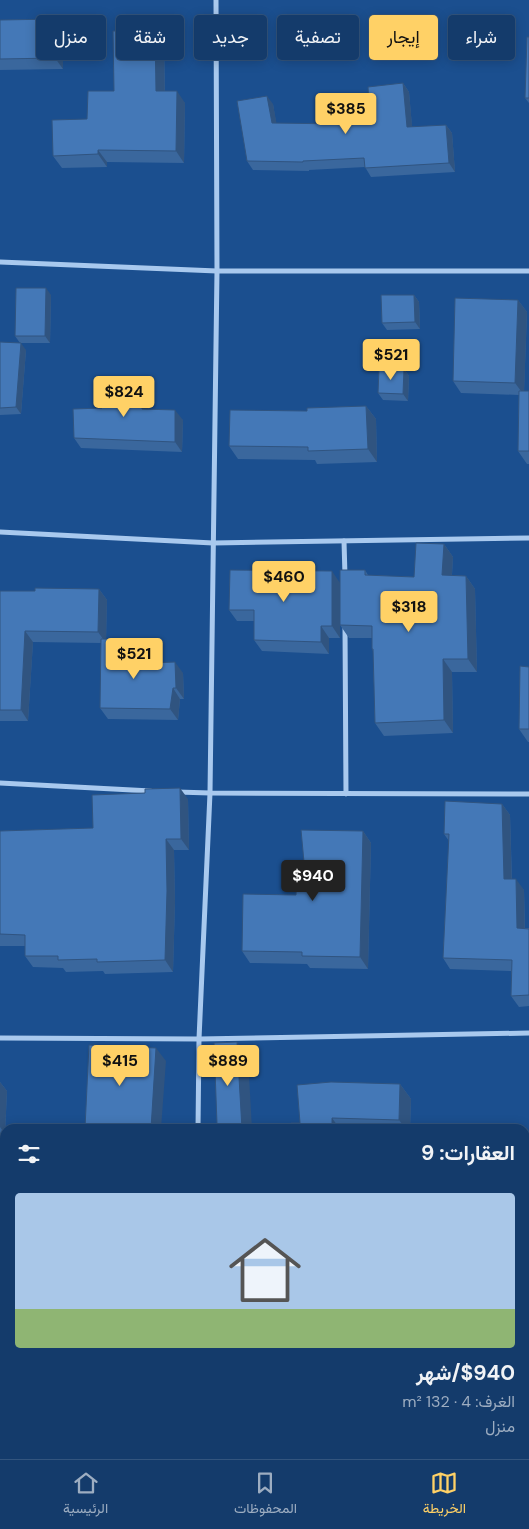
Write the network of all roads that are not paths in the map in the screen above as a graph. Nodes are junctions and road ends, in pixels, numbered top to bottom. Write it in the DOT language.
graph roads {
  1 [pos="216,0"];
  2 [pos="0,262"];
  3 [pos="216,271"];
  4 [pos="529,271"];
  5 [pos="0,532"];
  6 [pos="529,538"];
  7 [pos="344,541"];
  8 [pos="213,543"];
  9 [pos="345,580"];
  10 [pos="345,619"];
  11 [pos="0,784"];
  12 [pos="153,791"];
  13 [pos="172,792"];
  14 [pos="210,793"];
  15 [pos="346,794"];
  16 [pos="529,794"];
  17 [pos="529,1033"];
  18 [pos="0,1038"];
  19 [pos="199,1039"];
  20 [pos="198,1124"];
  1 -- 3 [label="street"];
  2 -- 3 [label="street"];
  3 -- 4 [label="street"];
  3 -- 8 [label="street"];
  5 -- 8 [label="street"];
  6 -- 7 [label="street"];
  7 -- 8 [label="street"];
  7 -- 9 [label="street"];
  8 -- 14 [label="street"];
  10 -- 15 [label="street"];
  11 -- 12 [label="street"];
  13 -- 14 [label="street"];
  14 -- 15 [label="street"];
  14 -- 19 [label="street"];
  15 -- 16 [label="street"];
  17 -- 19 [label="street"];
  18 -- 19 [label="street"];
  19 -- 20 [label="street"];
}
